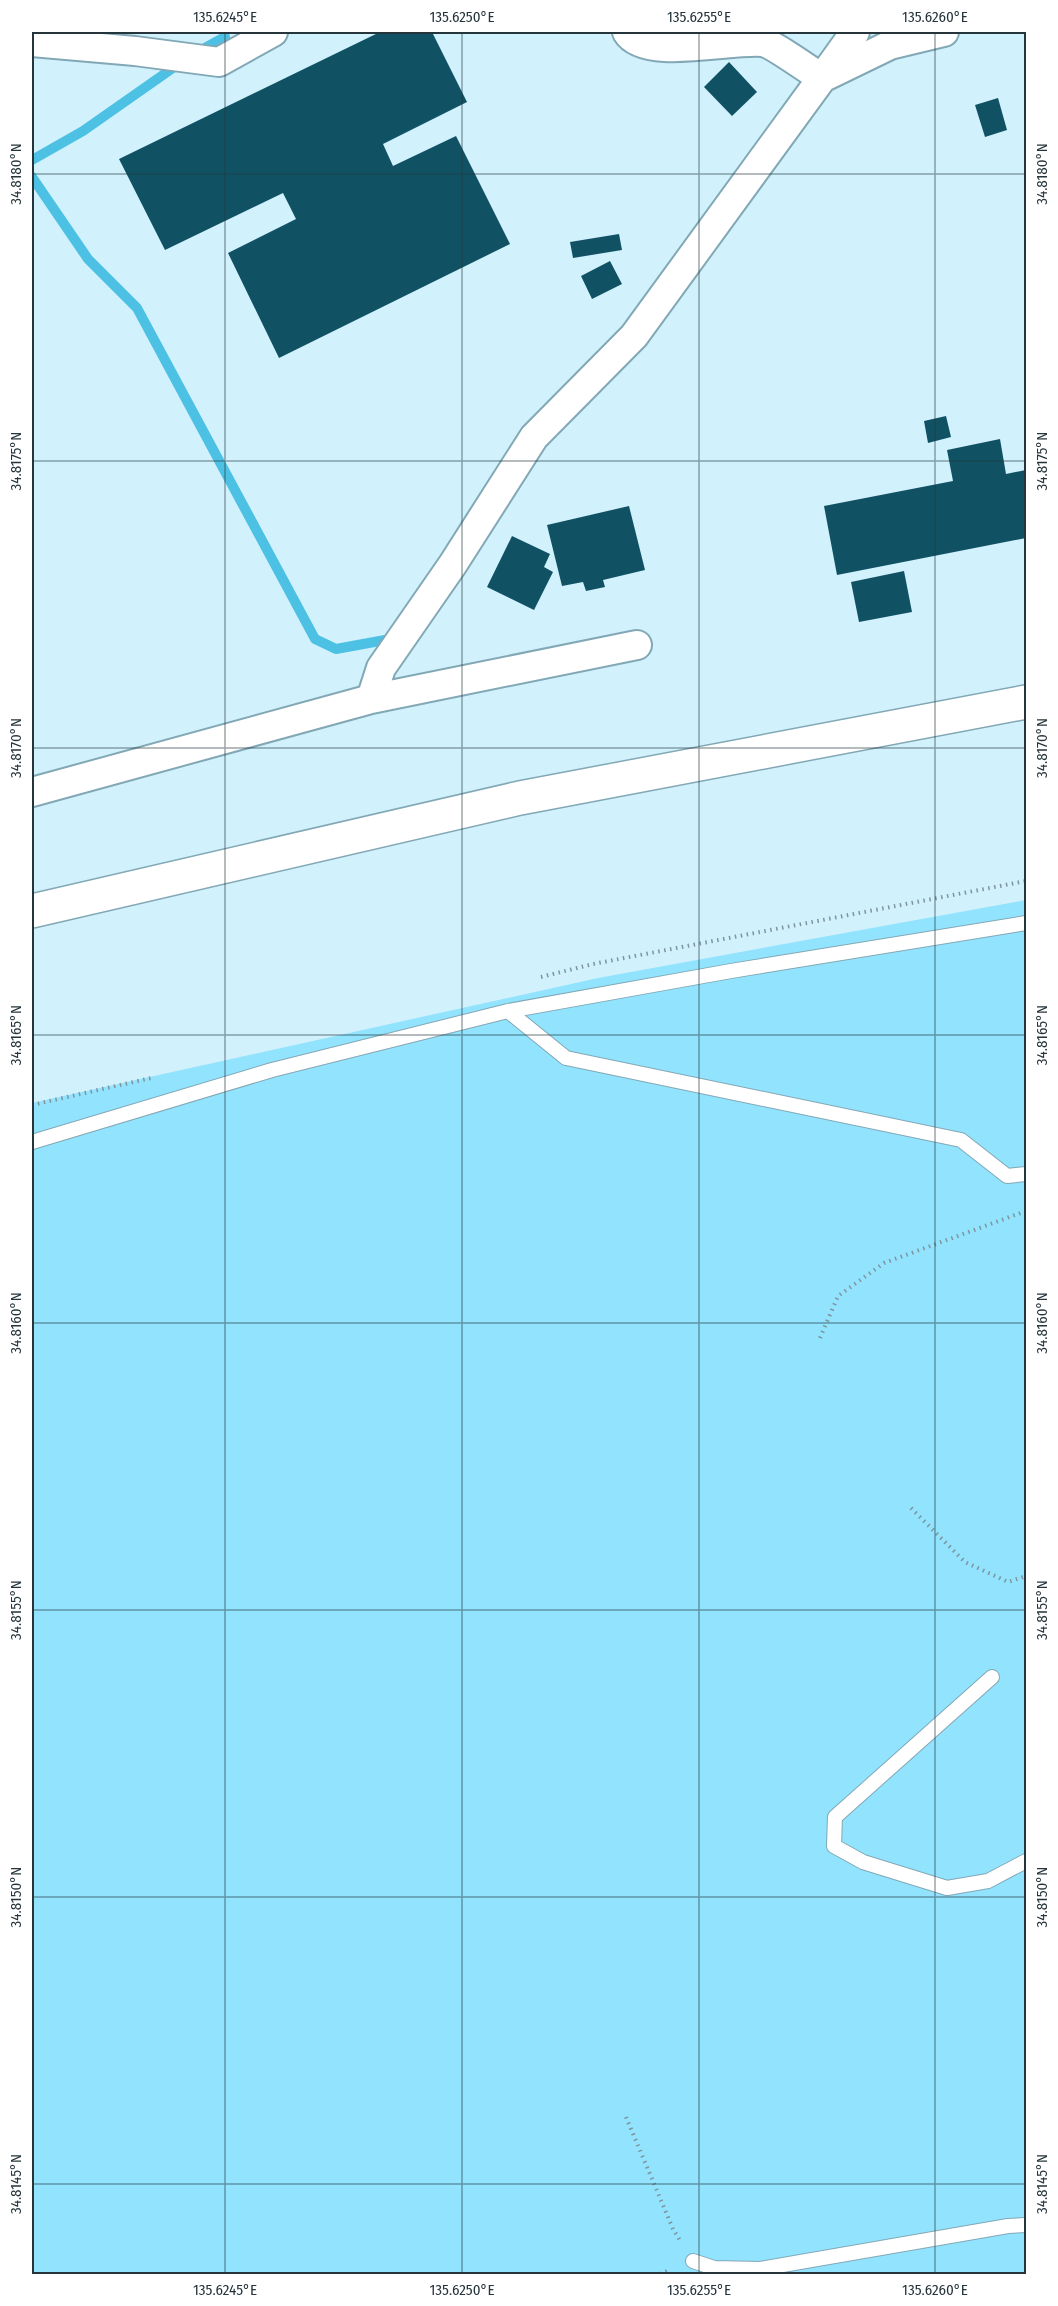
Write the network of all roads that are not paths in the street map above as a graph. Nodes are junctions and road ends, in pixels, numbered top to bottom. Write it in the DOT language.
graph roads {
  1 [pos="273,32"];
  2 [pos="627,32"];
  3 [pos="855,32"];
  4 [pos="945,32"];
  5 [pos="764,37"];
  6 [pos="32,42"];
  7 [pos="822,78"];
  8 [pos="638,645"];
  9 [pos="371,699"];
  10 [pos="1026,702"];
  11 [pos="32,792"];
  12 [pos="32,911"];
  13 [pos="1026,922"];
  14 [pos="508,1011"];
  15 [pos="32,1142"];
  16 [pos="1026,1174"];
  17 [pos="992,1677"];
  18 [pos="1026,1861"];
  19 [pos="1026,2225"];
  20 [pos="693,2261"];
  1 -- 6 [label="street"];
  2 -- 5 [label="street"];
  3 -- 7 [label="street"];
  4 -- 7 [label="street"];
  5 -- 7 [label="street"];
  7 -- 9 [label="street"];
  8 -- 9 [label="street"];
  9 -- 11 [label="street"];
  10 -- 12 [label="street"];
  13 -- 14 [label="lane"];
  14 -- 15 [label="lane"];
  14 -- 16 [label="lane"];
  17 -- 18 [label="lane"];
  19 -- 20 [label="lane"];
}
